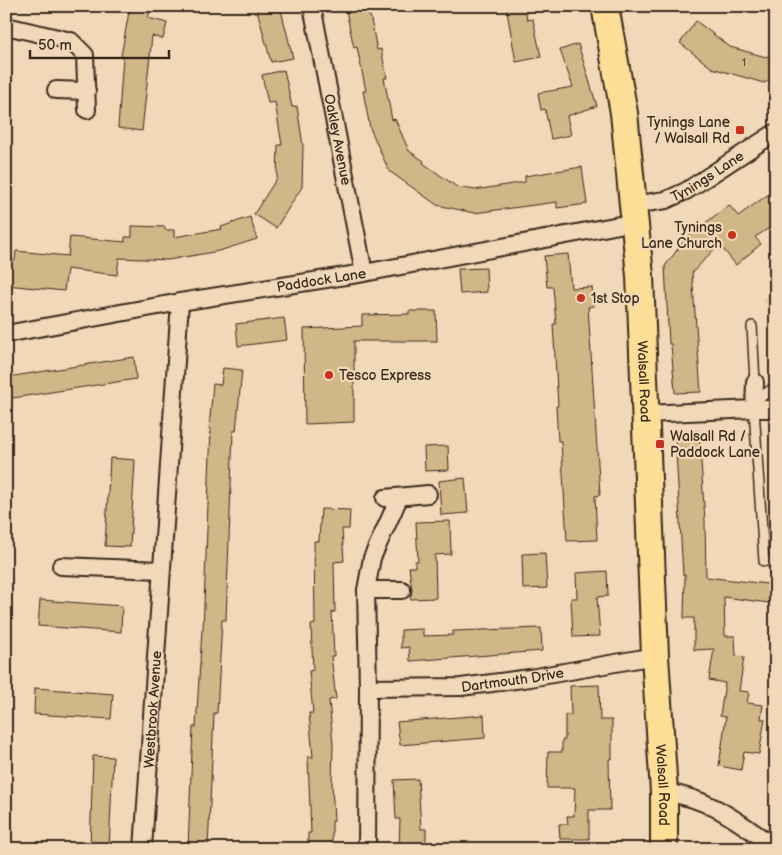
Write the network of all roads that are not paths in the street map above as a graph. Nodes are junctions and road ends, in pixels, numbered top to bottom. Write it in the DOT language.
graph roads {
  1 [pos="312,6"];
  2 [pos="605,6"];
  3 [pos="6,26"];
  4 [pos="56,90"];
  5 [pos="87,91"];
  6 [pos="86,110"];
  7 [pos="773,138"];
  8 [pos="634,213"];
  9 [pos="364,273"];
  10 [pos="180,302"];
  11 [pos="752,326"];
  12 [pos="6,334"];
  13 [pos="755,382"];
  14 [pos="776,386"];
  15 [pos="754,406"];
  16 [pos="776,409"];
  17 [pos="645,414"];
  18 [pos="428,494"];
  19 [pos="776,562"];
  20 [pos="61,566"];
  21 [pos="161,570"];
  22 [pos="366,590"];
  23 [pos="402,590"];
  24 [pos="655,656"];
  25 [pos="368,688"];
  26 [pos="664,792"];
  27 [pos="776,848"];
  28 [pos="144,849"];
  29 [pos="367,849"];
  30 [pos="664,849"];
  1 -- 9 [label="street, Oakley Avenue"];
  2 -- 8 [label="main road, Walsall Road"];
  3 -- 5 [label="street"];
  4 -- 5 [label="street"];
  5 -- 6 [label="street"];
  7 -- 8 [label="street, Tynings Lane"];
  8 -- 9 [label="street, Paddock Lane"];
  8 -- 17 [label="main road, Walsall Road"];
  9 -- 10 [label="street, Paddock Lane"];
  10 -- 12 [label="street, Paddock Lane"];
  10 -- 21 [label="street, Westbrook Avenue"];
  11 -- 13 [label="lane"];
  13 -- 15 [label="street"];
  14 -- 15 [label="lane"];
  15 -- 16 [label="street"];
  15 -- 17 [label="street"];
  15 -- 19 [label="lane"];
  17 -- 24 [label="main road, Walsall Road"];
  18 -- 22 [label="street"];
  20 -- 21 [label="street"];
  21 -- 28 [label="street, Westbrook Avenue"];
  22 -- 23 [label="street"];
  22 -- 25 [label="street"];
  24 -- 25 [label="street, Dartmouth Drive"];
  24 -- 26 [label="main road, Walsall Road"];
  25 -- 29 [label="street"];
  26 -- 27 [label="street"];
  26 -- 30 [label="main road, Walsall Road"];
}
